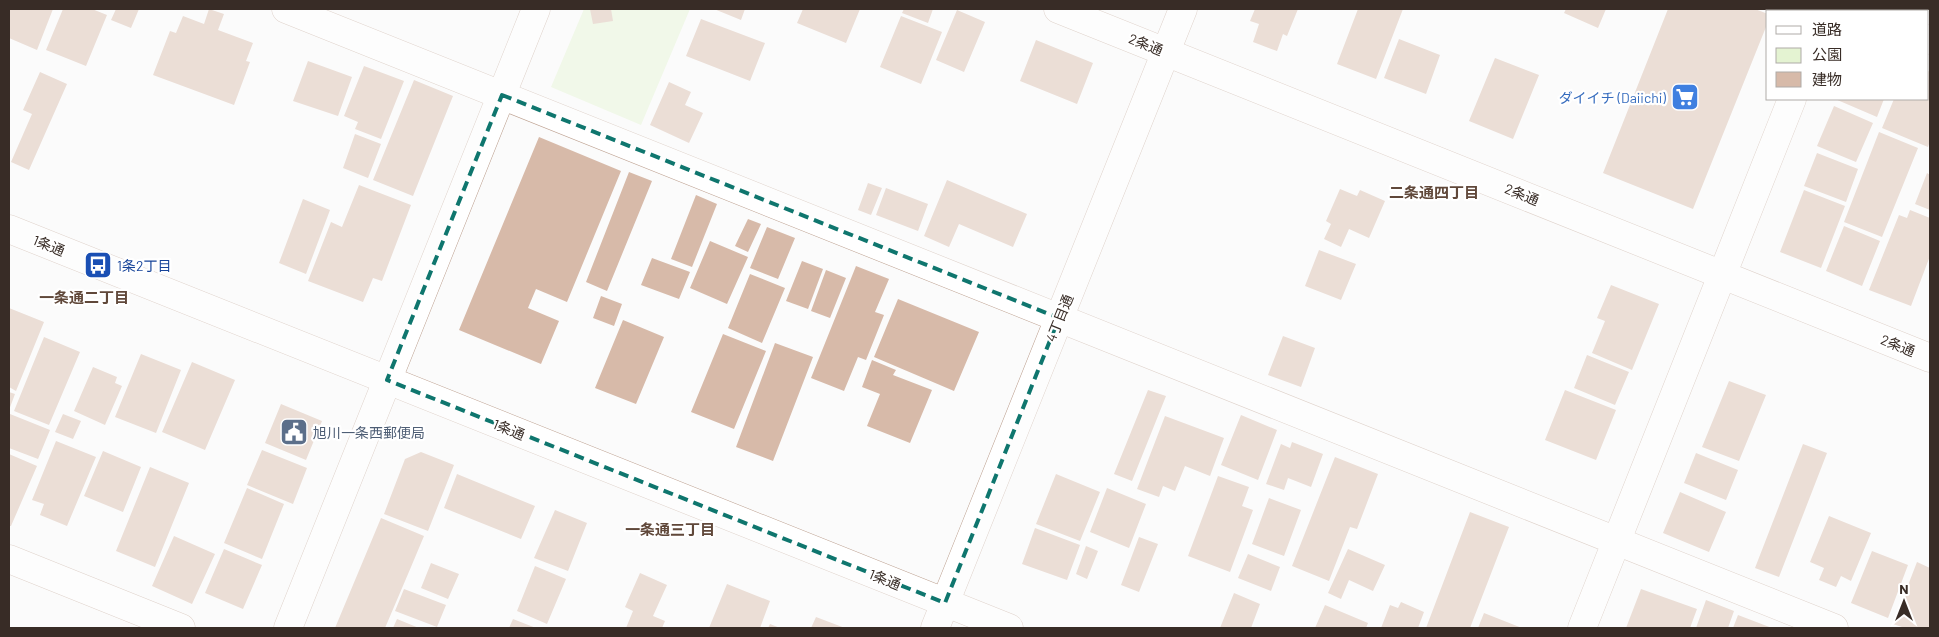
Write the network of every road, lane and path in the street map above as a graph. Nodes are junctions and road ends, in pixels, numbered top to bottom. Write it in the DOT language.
graph roads {
  1 [pos="286,9"];
  2 [pos="536,9"];
  3 [pos="1058,9"];
  4 [pos="1183,9"];
  5 [pos="1166,52"];
  6 [pos="502,95"];
  7 [pos="1792,100"];
  8 [pos="9,229"];
  9 [pos="1723,275"];
  10 [pos="1059,318"];
  11 [pos="1930,358"];
  12 [pos="386,380"];
  13 [pos="1617,541"];
  14 [pos="9,559"];
  15 [pos="945,603"];
  16 [pos="181,628"];
  17 [pos="288,628"];
  18 [pos="935,628"];
  19 [pos="1009,628"];
  20 [pos="1582,628"];
  21 [pos="1834,628"];
  1 -- 6 [label="street"];
  2 -- 6 [label="street"];
  3 -- 5 [label="street, 2条通"];
  4 -- 5 [label="street, 4丁目通"];
  5 -- 9 [label="street, 2条通"];
  5 -- 10 [label="street, 4丁目通"];
  6 -- 10 [label="street"];
  6 -- 12 [label="street"];
  7 -- 9 [label="street"];
  8 -- 12 [label="street, 1条通"];
  9 -- 11 [label="street, 2条通"];
  9 -- 13 [label="street"];
  10 -- 13 [label="street"];
  10 -- 15 [label="street, 4丁目通"];
  12 -- 15 [label="street, 1条通"];
  12 -- 17 [label="street"];
  13 -- 20 [label="street"];
  13 -- 21 [label="street"];
  14 -- 16 [label="street"];
  15 -- 18 [label="street, 4丁目通"];
  15 -- 19 [label="street, 1条通"];
}
